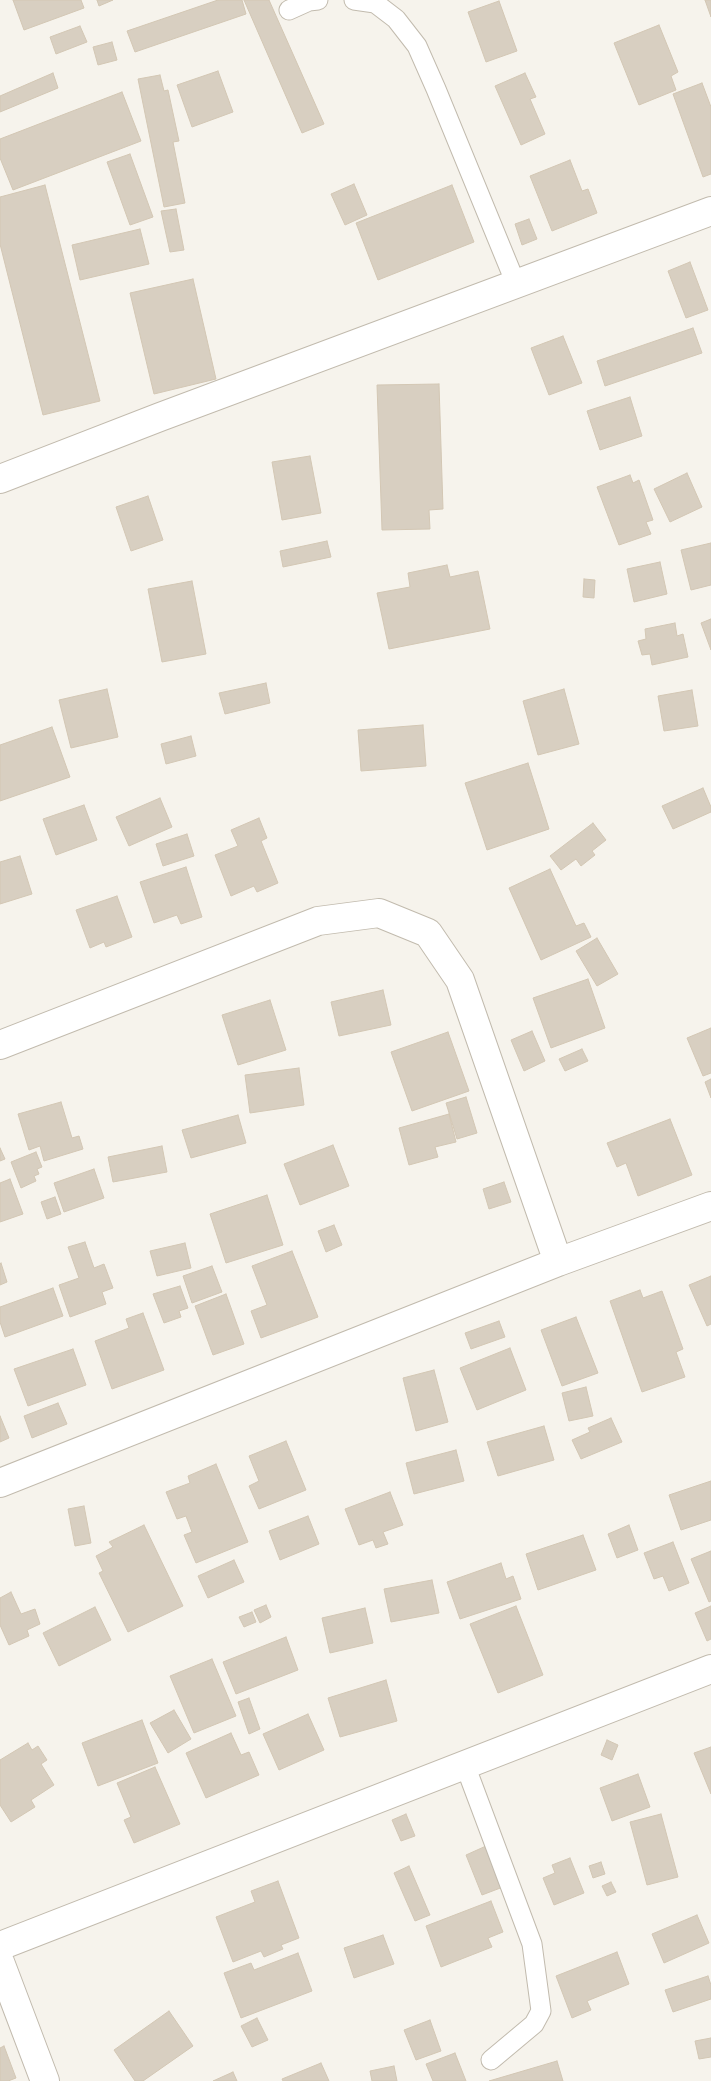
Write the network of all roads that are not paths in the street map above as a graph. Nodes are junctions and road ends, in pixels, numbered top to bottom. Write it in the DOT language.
graph roads {
  1 [pos="318,0"];
  2 [pos="354,0"];
  3 [pos="289,10"];
  4 [pos="711,211"];
  5 [pos="516,284"];
  6 [pos="0,480"];
  7 [pos="0,1045"];
  8 [pos="711,1206"];
  9 [pos="558,1262"];
  10 [pos="0,1483"];
  11 [pos="711,1669"];
  12 [pos="465,1765"];
  13 [pos="0,1946"];
  14 [pos="0,1962"];
  15 [pos="491,2060"];
  16 [pos="45,2081"];
  1 -- 3 [label="lane"];
  2 -- 5 [label="lane"];
  4 -- 5 [label="street"];
  5 -- 6 [label="street"];
  7 -- 9 [label="street"];
  8 -- 9 [label="street"];
  9 -- 10 [label="street"];
  11 -- 12 [label="street"];
  12 -- 13 [label="street"];
  12 -- 15 [label="lane"];
  14 -- 16 [label="street"];
}
